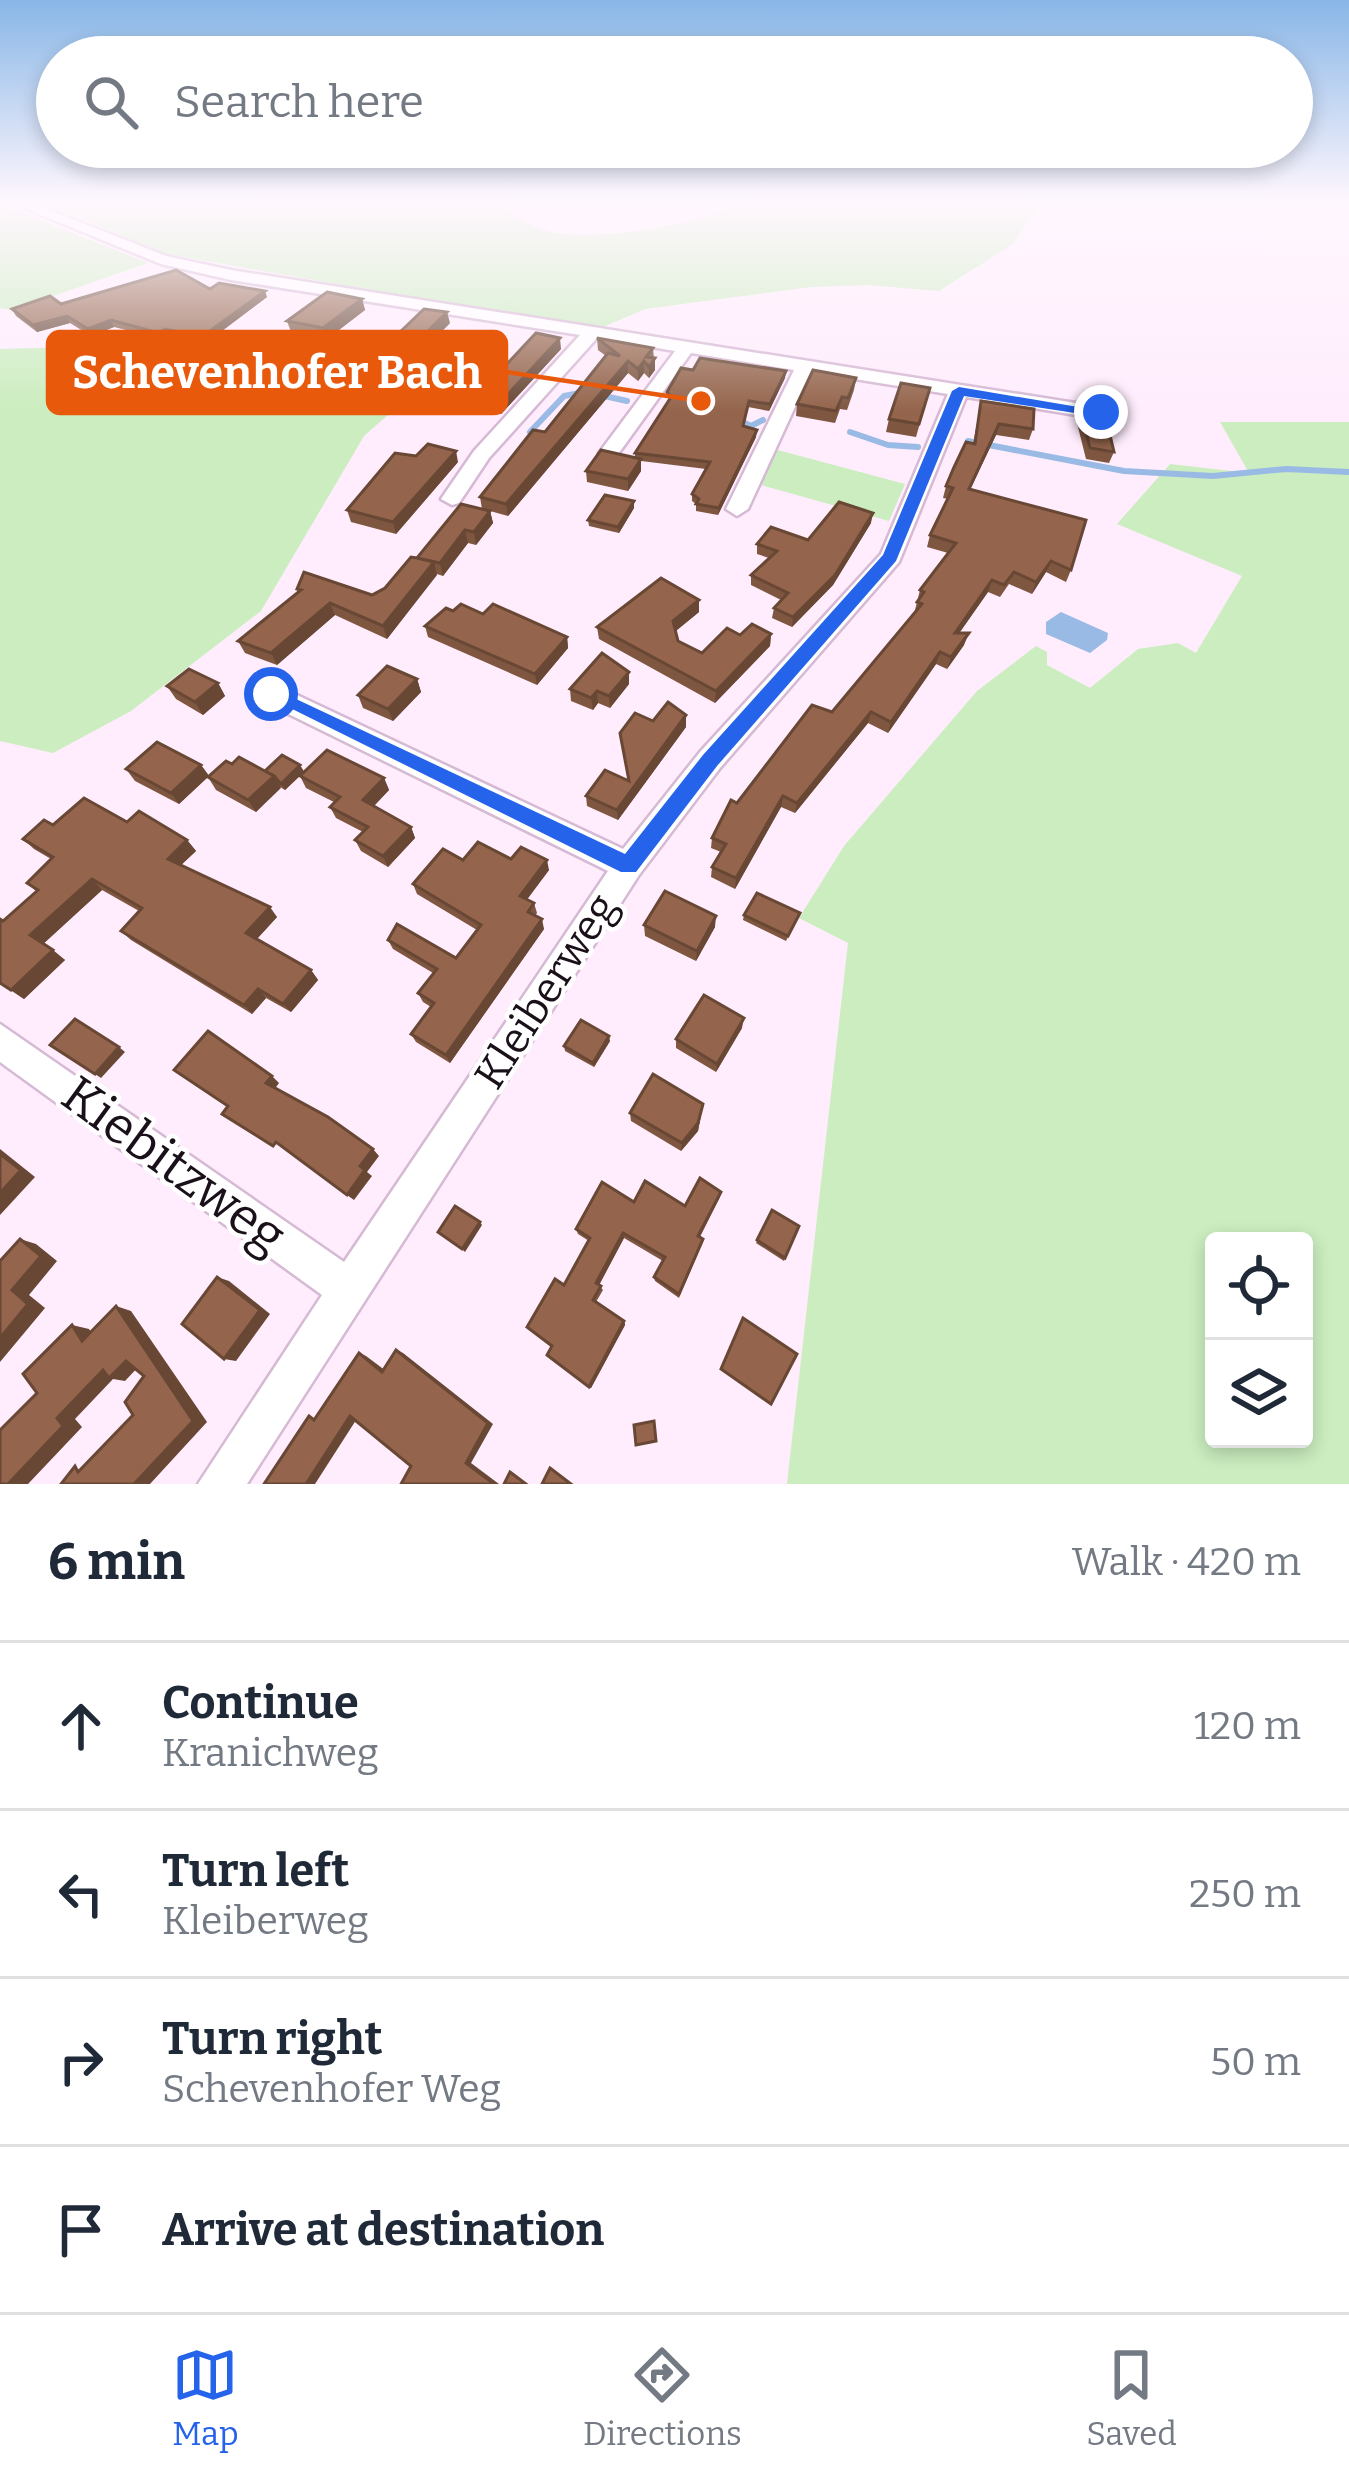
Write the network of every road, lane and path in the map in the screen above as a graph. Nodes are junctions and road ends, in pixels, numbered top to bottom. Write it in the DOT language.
graph roads {
  1 [pos="222,272"];
  2 [pos="592,333"];
  3 [pos="688,346"];
  4 [pos="806,366"];
  5 [pos="959,391"];
  6 [pos="1101,412"];
  7 [pos="609,453"];
  8 [pos="452,499"];
  9 [pos="737,509"];
  10 [pos="271,694"];
  11 [pos="628,866"];
  12 [pos="0,1041"];
  13 [pos="348,1289"];
  14 [pos="220,1484"];
  1 -- 2 [label="street"];
  2 -- 3 [label="street"];
  2 -- 8 [label="street"];
  3 -- 4 [label="street"];
  3 -- 7 [label="street"];
  4 -- 5 [label="street"];
  4 -- 9 [label="street"];
  5 -- 6 [label="street"];
  5 -- 11 [label="street, Kleiberweg"];
  10 -- 11 [label="street"];
  11 -- 13 [label="street, Kleiberweg"];
  12 -- 13 [label="street, Kiebitzweg"];
  13 -- 14 [label="street, Kleiberweg"];
}
